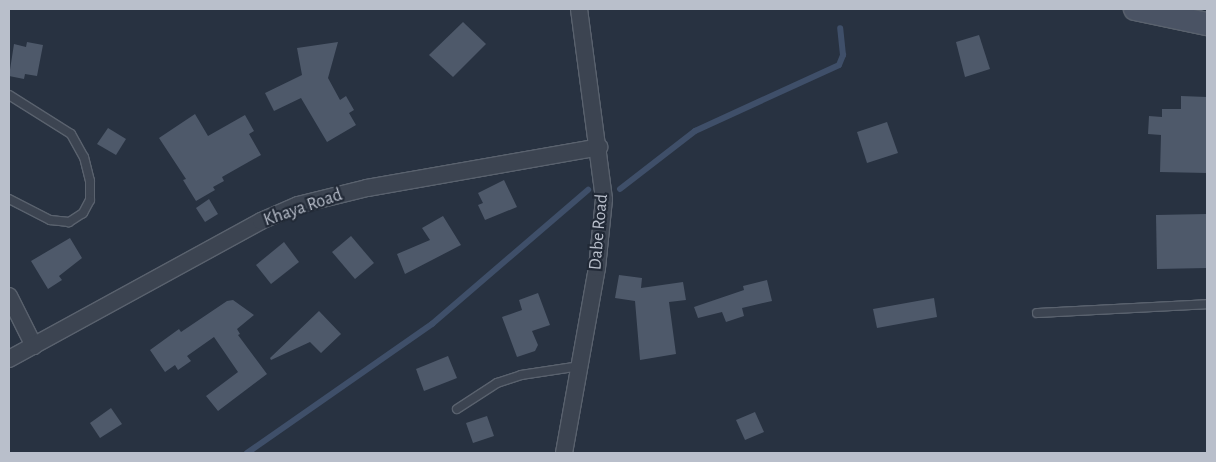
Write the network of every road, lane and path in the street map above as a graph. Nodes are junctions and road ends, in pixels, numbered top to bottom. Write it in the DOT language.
graph roads {
  1 [pos="579,9"];
  2 [pos="1135,9"];
  3 [pos="1179,13"];
  4 [pos="1207,24"];
  5 [pos="9,95"];
  6 [pos="599,147"];
  7 [pos="9,199"];
  8 [pos="9,296"];
  9 [pos="1207,304"];
  10 [pos="1037,313"];
  11 [pos="34,346"];
  12 [pos="9,360"];
  13 [pos="580,366"];
  14 [pos="457,409"];
  15 [pos="564,453"];
  1 -- 6 [label="street, Dabe Road"];
  2 -- 3 [label="street"];
  3 -- 4 [label="street"];
  5 -- 7 [label="lane"];
  6 -- 11 [label="street, Khaya Road"];
  6 -- 13 [label="street, Dabe Road"];
  8 -- 11 [label="street"];
  9 -- 10 [label="lane"];
  11 -- 12 [label="street, Khaya Road"];
  13 -- 14 [label="lane"];
  13 -- 15 [label="street, Dabe Road"];
}
